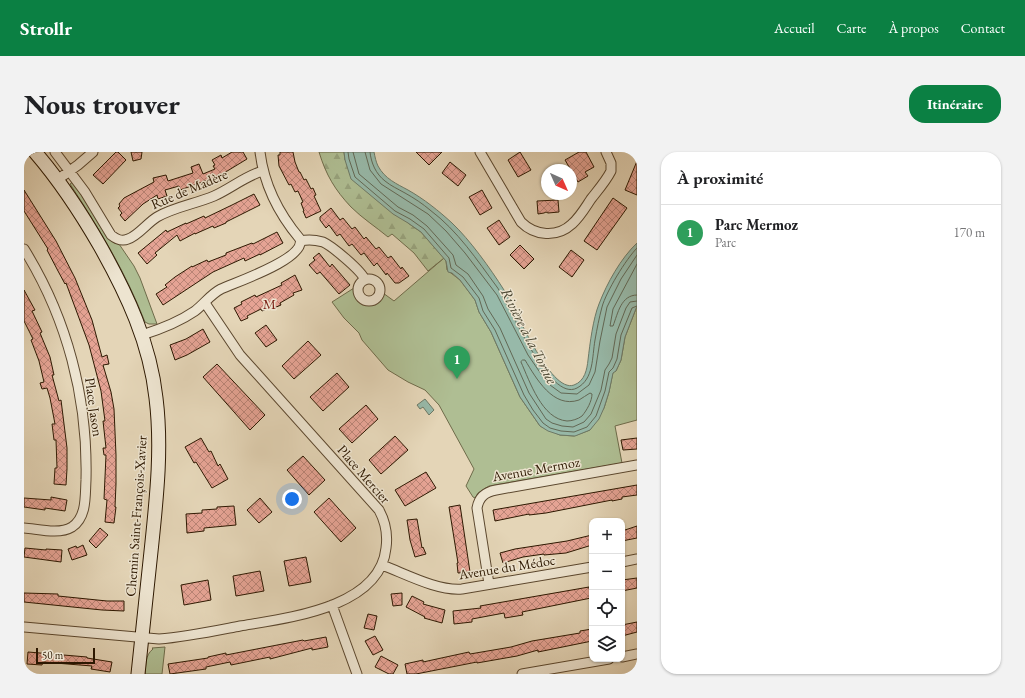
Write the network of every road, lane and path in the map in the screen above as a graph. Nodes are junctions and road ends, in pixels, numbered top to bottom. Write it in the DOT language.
graph roads {
  1 [pos="35,152"];
  2 [pos="55,152"];
  3 [pos="93,152"];
  4 [pos="260,152"];
  5 [pos="476,152"];
  6 [pos="606,152"];
  7 [pos="482,156"];
  8 [pos="70,171"];
  9 [pos="263,171"];
  10 [pos="57,180"];
  11 [pos="301,241"];
  12 [pos="24,249"];
  13 [pos="365,280"];
  14 [pos="205,303"];
  15 [pos="142,335"];
  16 [pos="637,466"];
  17 [pos="24,528"];
  18 [pos="637,559"];
  19 [pos="625,561"];
  20 [pos="382,565"];
  21 [pos="589,567"];
  22 [pos="489,584"];
  23 [pos="332,605"];
  24 [pos="24,628"];
  25 [pos="142,638"];
  26 [pos="637,654"];
  27 [pos="625,656"];
  28 [pos="592,662"];
  29 [pos="138,674"];
  30 [pos="357,674"];
  31 [pos="522,674"];
  1 -- 10 [label="street, Chemin Saint-François-Xavier"];
  2 -- 8 [label="street, Rue de Madère"];
  3 -- 8 [label="street"];
  4 -- 9 [label="street"];
  5 -- 7 [label="street"];
  6 -- 7 [label="street"];
  8 -- 9 [label="street, Rue de Madère"];
  8 -- 10 [label="street"];
  9 -- 11 [label="street"];
  10 -- 15 [label="street, Chemin Saint-François-Xavier"];
  11 -- 13 [label="street"];
  11 -- 14 [label="street"];
  12 -- 17 [label="street, Place Jason"];
  14 -- 15 [label="street"];
  14 -- 20 [label="street, Place Mercier"];
  15 -- 25 [label="street, Chemin Saint-François-Xavier"];
  16 -- 22 [label="street, Avenue Mermoz"];
  18 -- 19 [label="street"];
  20 -- 22 [label="street, Avenue du Médoc"];
  20 -- 23 [label="street, Place Mercier"];
  21 -- 22 [label="street, Avenue du Médoc"];
  23 -- 25 [label="street, Place Mercier"];
  23 -- 30 [label="street"];
  24 -- 25 [label="street, Place Mercier"];
  25 -- 29 [label="street, Chemin Saint-François-Xavier"];
  26 -- 27 [label="street"];
  28 -- 31 [label="street"];
}
